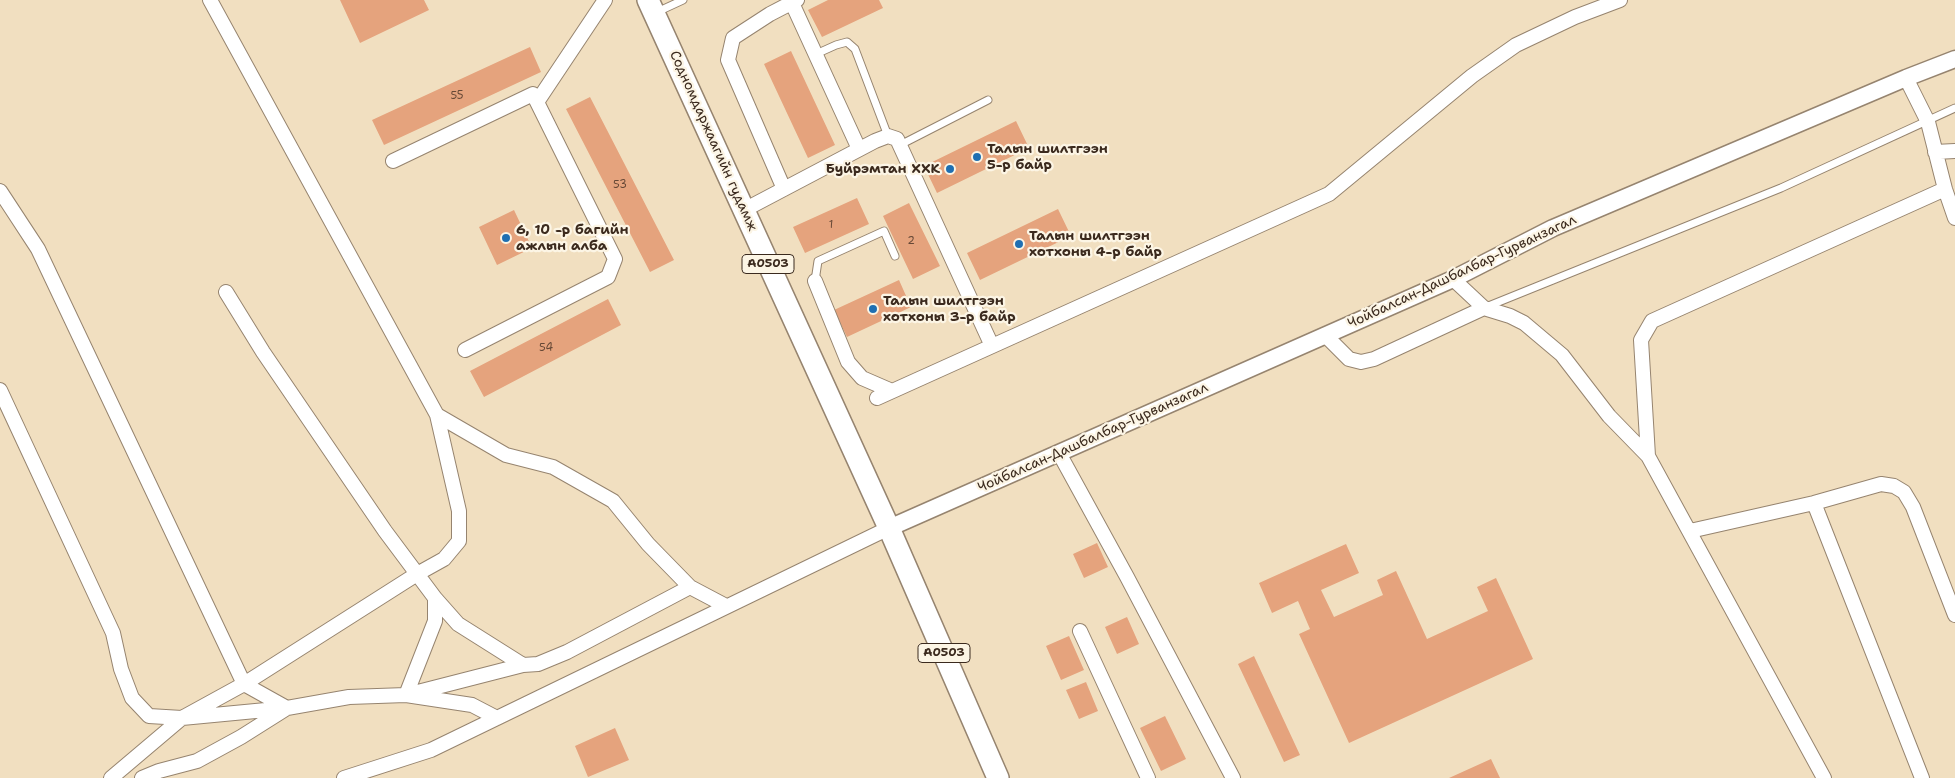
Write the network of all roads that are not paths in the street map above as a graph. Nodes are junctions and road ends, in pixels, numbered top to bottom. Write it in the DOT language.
graph roads {
  1 [pos="210,0"];
  2 [pos="605,0"];
  3 [pos="682,0"];
  4 [pos="1620,0"];
  5 [pos="794,1"];
  6 [pos="651,7"];
  7 [pos="816,54"];
  8 [pos="1955,59"];
  9 [pos="1906,78"];
  10 [pos="988,100"];
  11 [pos="536,102"];
  12 [pos="1955,108"];
  13 [pos="1928,122"];
  14 [pos="888,136"];
  15 [pos="900,145"];
  16 [pos="859,149"];
  17 [pos="1955,151"];
  18 [pos="1935,152"];
  19 [pos="393,161"];
  20 [pos="784,189"];
  21 [pos="1945,189"];
  22 [pos="0,191"];
  23 [pos="744,210"];
  24 [pos="1955,218"];
  25 [pos="895,256"];
  26 [pos="1453,279"];
  27 [pos="815,281"];
  28 [pos="226,292"];
  29 [pos="1484,308"];
  30 [pos="1326,335"];
  31 [pos="992,346"];
  32 [pos="465,350"];
  33 [pos="0,390"];
  34 [pos="892,391"];
  35 [pos="877,398"];
  36 [pos="438,415"];
  37 [pos="1059,453"];
  38 [pos="1648,456"];
  39 [pos="1814,503"];
  40 [pos="889,528"];
  41 [pos="1690,531"];
  42 [pos="417,574"];
  43 [pos="690,588"];
  44 [pos="435,598"];
  45 [pos="726,606"];
  46 [pos="1955,615"];
  47 [pos="1080,631"];
  48 [pos="523,665"];
  49 [pos="244,684"];
  50 [pos="406,695"];
  51 [pos="287,708"];
  52 [pos="182,718"];
  53 [pos="497,718"];
  54 [pos="111,778"];
  55 [pos="142,778"];
  56 [pos="344,778"];
  57 [pos="998,778"];
  58 [pos="1148,778"];
  59 [pos="1233,778"];
  60 [pos="1824,778"];
  61 [pos="1922,778"];
  1 -- 36 [label="street"];
  2 -- 11 [label="street"];
  3 -- 6 [label="lane"];
  4 -- 31 [label="street"];
  5 -- 7 [label="street"];
  5 -- 20 [label="street"];
  6 -- 23 [label="main road, Содномдаржаагийн гудамж / A0503"];
  7 -- 14 [label="lane"];
  7 -- 16 [label="street"];
  8 -- 9 [label="street, Чойбалсан-Дашбалбар-Гурванзагал"];
  9 -- 13 [label="street"];
  9 -- 26 [label="street, Чойбалсан-Дашбалбар-Гурванзагал"];
  10 -- 15 [label="lane"];
  11 -- 19 [label="street"];
  11 -- 32 [label="street"];
  12 -- 13 [label="lane"];
  13 -- 18 [label="street"];
  13 -- 29 [label="lane"];
  14 -- 15 [label="street"];
  14 -- 16 [label="street"];
  15 -- 31 [label="street"];
  16 -- 20 [label="street"];
  17 -- 18 [label="street"];
  18 -- 21 [label="street"];
  20 -- 23 [label="street"];
  21 -- 24 [label="street"];
  21 -- 38 [label="street"];
  22 -- 49 [label="street"];
  23 -- 40 [label="main road, Содномдаржаагийн гудамж / A0503"];
  25 -- 27 [label="lane"];
  26 -- 29 [label="street"];
  26 -- 30 [label="street, Чойбалсан-Дашбалбар-Гурванзагал"];
  27 -- 34 [label="street"];
  28 -- 42 [label="street"];
  29 -- 30 [label="street"];
  29 -- 38 [label="street"];
  30 -- 37 [label="street, Чойбалсан-Дашбалбар-Гурванзагал"];
  31 -- 34 [label="street"];
  33 -- 52 [label="street"];
  34 -- 35 [label="street"];
  36 -- 42 [label="street"];
  36 -- 43 [label="street"];
  37 -- 40 [label="street, Чойбалсан-Дашбалбар-Гурванзагал"];
  37 -- 59 [label="street"];
  38 -- 41 [label="street"];
  39 -- 41 [label="street"];
  39 -- 46 [label="street"];
  39 -- 61 [label="street"];
  40 -- 45 [label="street"];
  40 -- 57 [label="main road, A0503"];
  41 -- 60 [label="street"];
  42 -- 44 [label="street"];
  42 -- 49 [label="street"];
  43 -- 45 [label="street"];
  43 -- 48 [label="street"];
  44 -- 48 [label="street"];
  44 -- 50 [label="street"];
  45 -- 53 [label="street"];
  47 -- 58 [label="street"];
  48 -- 50 [label="street"];
  49 -- 51 [label="street"];
  49 -- 52 [label="street"];
  50 -- 51 [label="street"];
  50 -- 53 [label="street"];
  51 -- 52 [label="street"];
  51 -- 55 [label="street"];
  52 -- 54 [label="street"];
  53 -- 56 [label="street"];
}
